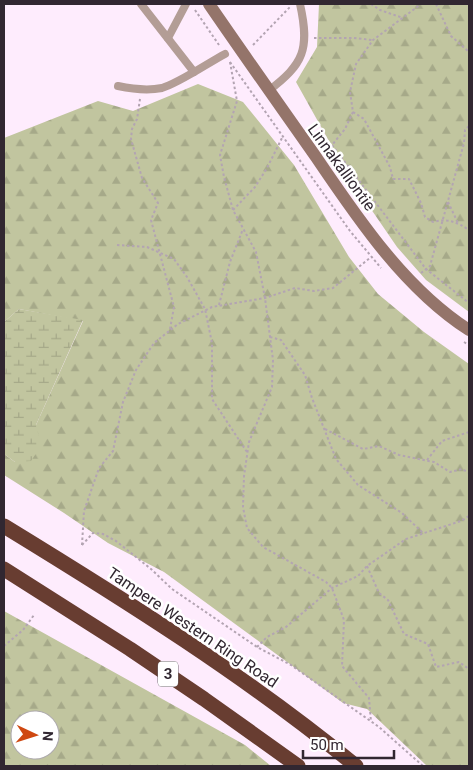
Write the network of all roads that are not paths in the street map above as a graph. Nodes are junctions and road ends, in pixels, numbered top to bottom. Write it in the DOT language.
graph roads {
  1 [pos="142,4"];
  2 [pos="186,4"];
  3 [pos="209,4"];
  4 [pos="300,4"];
  5 [pos="168,38"];
  6 [pos="224,54"];
  7 [pos="194,72"];
  8 [pos="118,86"];
  9 [pos="268,91"];
  10 [pos="469,330"];
  11 [pos="4,526"];
  12 [pos="4,569"];
  13 [pos="4,577"];
  14 [pos="42,594"];
  15 [pos="298,766"];
  16 [pos="356,766"];
  1 -- 5 [label="lane"];
  2 -- 5 [label="lane"];
  3 -- 9 [label="main road, Linnakalliontie"];
  4 -- 9 [label="lane"];
  5 -- 7 [label="lane"];
  6 -- 7 [label="lane"];
  7 -- 8 [label="lane"];
  9 -- 10 [label="main road, Linnakalliontie"];
  11 -- 16 [label="highway, Tampere Western Ring Road / 3"];
  12 -- 14 [label="highway, 3"];
  13 -- 14 [label="highway"];
  14 -- 15 [label="highway, 3"];
}
